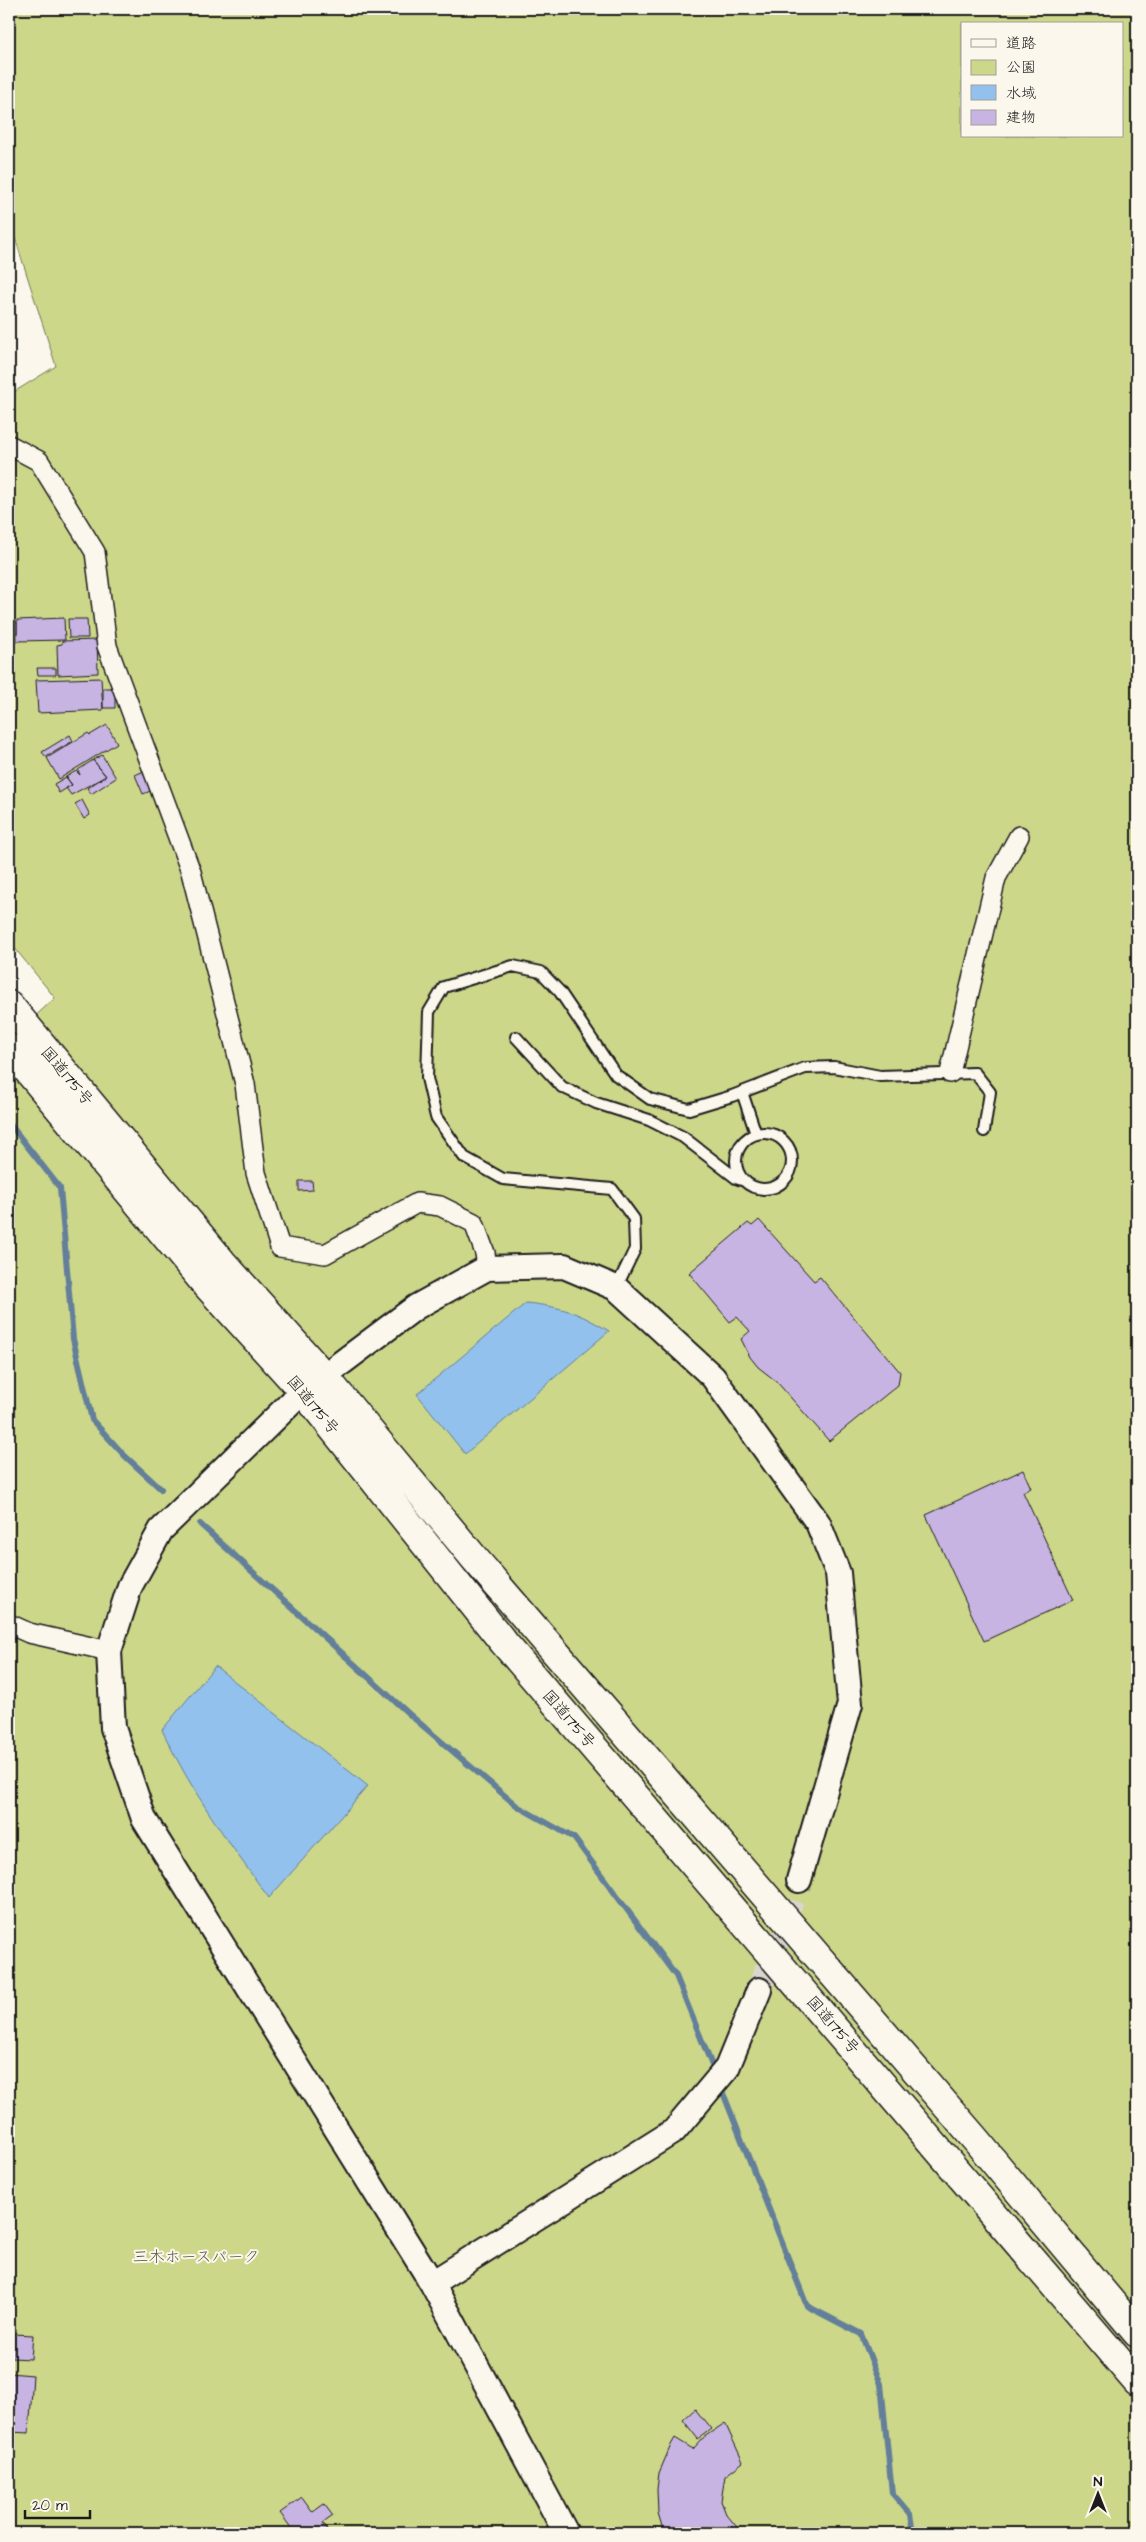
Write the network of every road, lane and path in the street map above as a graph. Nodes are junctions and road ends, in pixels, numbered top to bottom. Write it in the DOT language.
graph roads {
  1 [pos="9,446"];
  2 [pos="1019,836"];
  3 [pos="9,1005"];
  4 [pos="516,1037"];
  5 [pos="9,1048"];
  6 [pos="950,1073"];
  7 [pos="742,1092"];
  8 [pos="984,1131"];
  9 [pos="756,1134"];
  10 [pos="745,1181"];
  11 [pos="487,1268"];
  12 [pos="616,1288"];
  13 [pos="314,1384"];
  14 [pos="9,1624"];
  15 [pos="109,1651"];
  16 [pos="799,1880"];
  17 [pos="759,1990"];
  18 [pos="9,2108"];
  19 [pos="9,2114"];
  20 [pos="432,2283"];
  21 [pos="1137,2333"];
  22 [pos="1137,2382"];
  23 [pos="566,2533"];
  1 -- 11 [label="street"];
  2 -- 6 [label="street"];
  3 -- 13 [label="highway, 国道175号"];
  4 -- 10 [label="lane"];
  5 -- 13 [label="highway, 国道175号"];
  6 -- 7 [label="lane"];
  6 -- 8 [label="lane"];
  7 -- 9 [label="lane"];
  7 -- 12 [label="lane"];
  9 -- 10 [label="lane"];
  9 -- 10 [label="lane"];
  11 -- 12 [label="street"];
  11 -- 13 [label="street"];
  12 -- 16 [label="street"];
  13 -- 15 [label="street"];
  13 -- 21 [label="highway, 国道175号"];
  13 -- 22 [label="highway, 国道175号"];
  14 -- 15 [label="street"];
  15 -- 20 [label="street"];
  17 -- 20 [label="street"];
  18 -- 19 [label="path"];
  20 -- 23 [label="street"];
}
